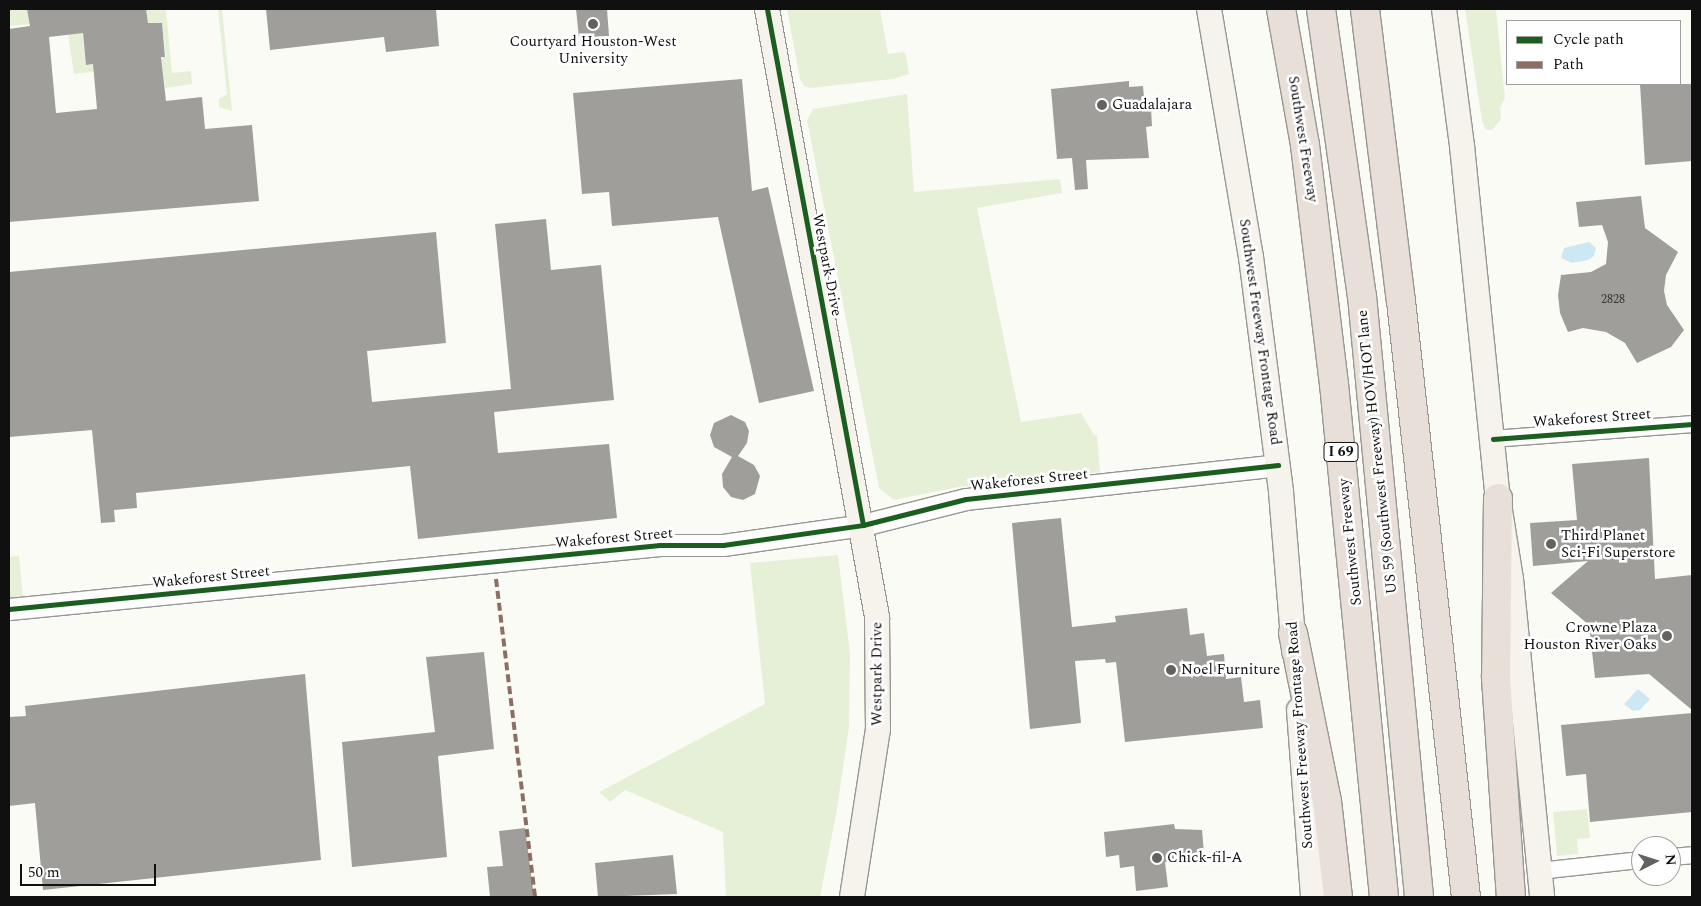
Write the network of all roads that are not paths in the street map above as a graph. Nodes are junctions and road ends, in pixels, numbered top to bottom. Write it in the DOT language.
graph roads {
  1 [pos="767,9"];
  2 [pos="1209,9"];
  3 [pos="1281,9"];
  4 [pos="1321,9"];
  5 [pos="1365,9"];
  6 [pos="1444,9"];
  7 [pos="1692,424"];
  8 [pos="1493,439"];
  9 [pos="1278,464"];
  10 [pos="1498,498"];
  11 [pos="863,525"];
  12 [pos="9,609"];
  13 [pos="1292,632"];
  14 [pos="1631,861"];
  15 [pos="1540,871"];
  16 [pos="852,897"];
  17 [pos="1313,897"];
  18 [pos="1338,897"];
  19 [pos="1384,897"];
  20 [pos="1419,897"];
  21 [pos="1466,897"];
  22 [pos="1511,897"];
  23 [pos="1542,897"];
  1 -- 11 [label="main road, Westpark Drive"];
  2 -- 9 [label="main road, Southwest Freeway Frontage Road"];
  3 -- 19 [label="highway, Southwest Freeway / I 69"];
  4 -- 20 [label="highway, US 59 (Southwest Freeway) HOV/HOT lane"];
  5 -- 21 [label="highway"];
  6 -- 8 [label="main road"];
  7 -- 8 [label="street, Wakeforest Street"];
  8 -- 10 [label="main road"];
  9 -- 11 [label="street, Wakeforest Street"];
  9 -- 13 [label="main road, Southwest Freeway Frontage Road"];
  10 -- 15 [label="main road"];
  10 -- 22 [label="highway"];
  11 -- 12 [label="street, Wakeforest Street"];
  11 -- 16 [label="main road, Westpark Drive"];
  13 -- 17 [label="main road, Southwest Freeway Frontage Road"];
  13 -- 18 [label="highway"];
  14 -- 15 [label="street"];
  15 -- 23 [label="main road"];
}
